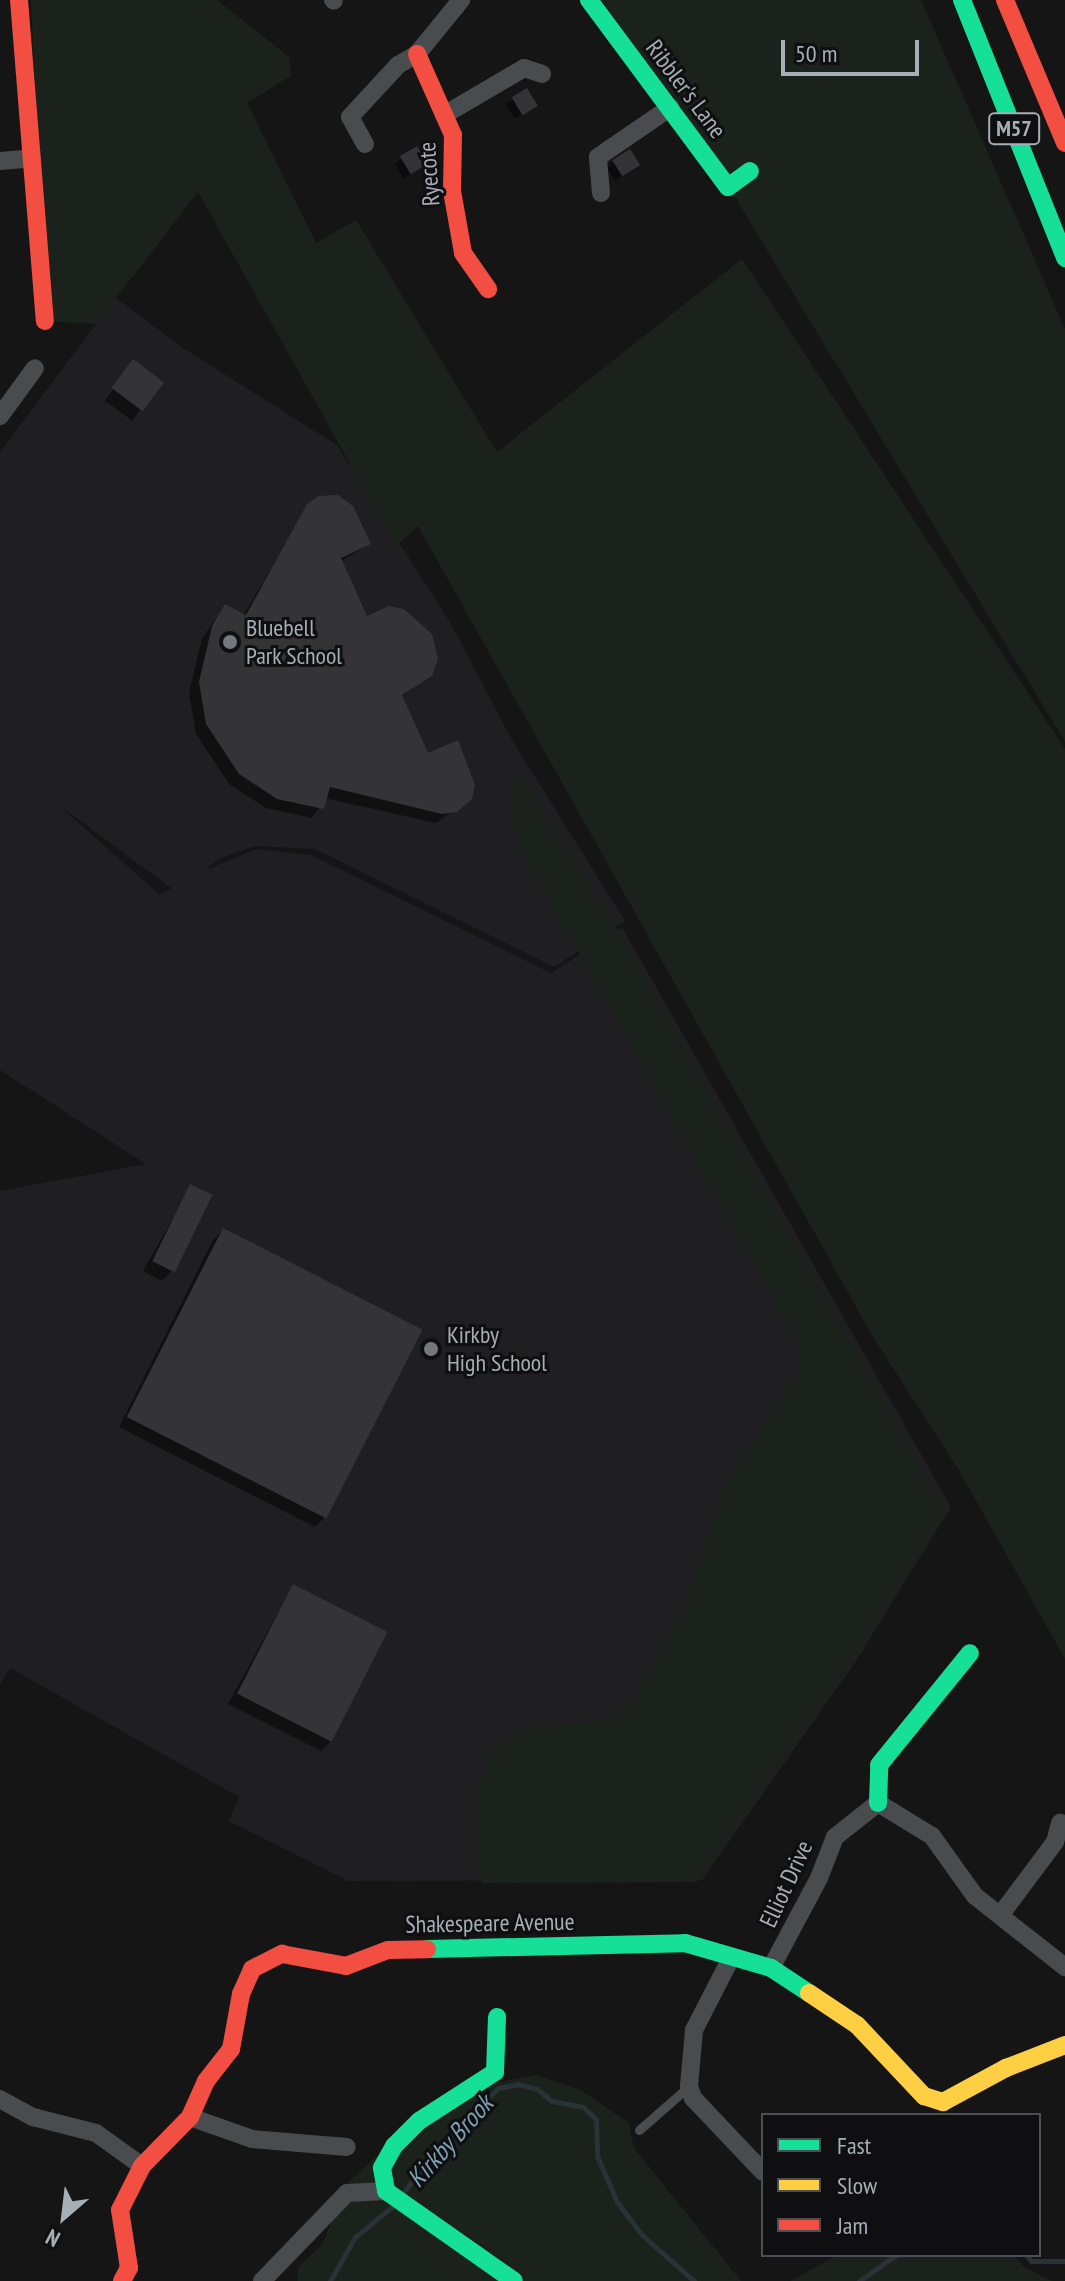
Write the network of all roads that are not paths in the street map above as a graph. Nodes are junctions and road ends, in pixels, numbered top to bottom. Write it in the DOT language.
graph roads {
  1 [pos="19,0"];
  2 [pos="461,0"];
  3 [pos="589,0"];
  4 [pos="962,0"];
  5 [pos="1005,0"];
  6 [pos="1014,0"];
  7 [pos="417,54"];
  8 [pos="542,74"];
  9 [pos="1040,82"];
  10 [pos="671,107"];
  11 [pos="444,115"];
  12 [pos="1065,143"];
  13 [pos="365,144"];
  14 [pos="32,158"];
  15 [pos="0,161"];
  16 [pos="750,171"];
  17 [pos="601,193"];
  18 [pos="1065,258"];
  19 [pos="488,289"];
  20 [pos="45,321"];
  21 [pos="35,368"];
  22 [pos="0,416"];
  23 [pos="970,1653"];
  24 [pos="878,1803"];
  25 [pos="1060,1823"];
  26 [pos="1002,1913"];
  27 [pos="730,1960"];
  28 [pos="1065,1967"];
  29 [pos="771,1968"];
  30 [pos="497,2017"];
  31 [pos="1065,2045"];
  32 [pos="689,2086"];
  33 [pos="0,2099"];
  34 [pos="190,2117"];
  35 [pos="639,2130"];
  36 [pos="347,2147"];
  37 [pos="142,2166"];
  38 [pos="761,2170"];
  39 [pos="386,2191"];
  40 [pos="122,2281"];
  41 [pos="262,2281"];
  42 [pos="514,2281"];
  1 -- 14 [label="main road"];
  2 -- 7 [label="street"];
  3 -- 10 [label="main road, Ribbler's Lane"];
  4 -- 18 [label="main road, M57"];
  5 -- 9 [label="main road, M57"];
  6 -- 9 [label="main road, M57"];
  7 -- 11 [label="main road, Ryecote"];
  7 -- 13 [label="street"];
  8 -- 11 [label="street"];
  9 -- 12 [label="main road, M57"];
  10 -- 16 [label="main road, Ribbler's Lane"];
  10 -- 17 [label="street"];
  11 -- 19 [label="main road, Ryecote"];
  14 -- 15 [label="street"];
  14 -- 20 [label="main road"];
  21 -- 22 [label="street"];
  23 -- 24 [label="main road"];
  24 -- 26 [label="street"];
  24 -- 29 [label="street, Elliot Drive"];
  25 -- 26 [label="street"];
  26 -- 28 [label="street"];
  27 -- 29 [label="main road, Shakespeare Avenue"];
  27 -- 32 [label="street"];
  27 -- 34 [label="main road, Shakespeare Avenue"];
  29 -- 31 [label="main road, Shakespeare Avenue"];
  30 -- 39 [label="main road"];
  32 -- 35 [label="lane"];
  32 -- 38 [label="street"];
  33 -- 37 [label="street"];
  34 -- 36 [label="street"];
  34 -- 37 [label="main road, Shakespeare Avenue"];
  37 -- 40 [label="main road, Shakespeare Avenue"];
  39 -- 41 [label="street"];
  39 -- 42 [label="main road"];
}
